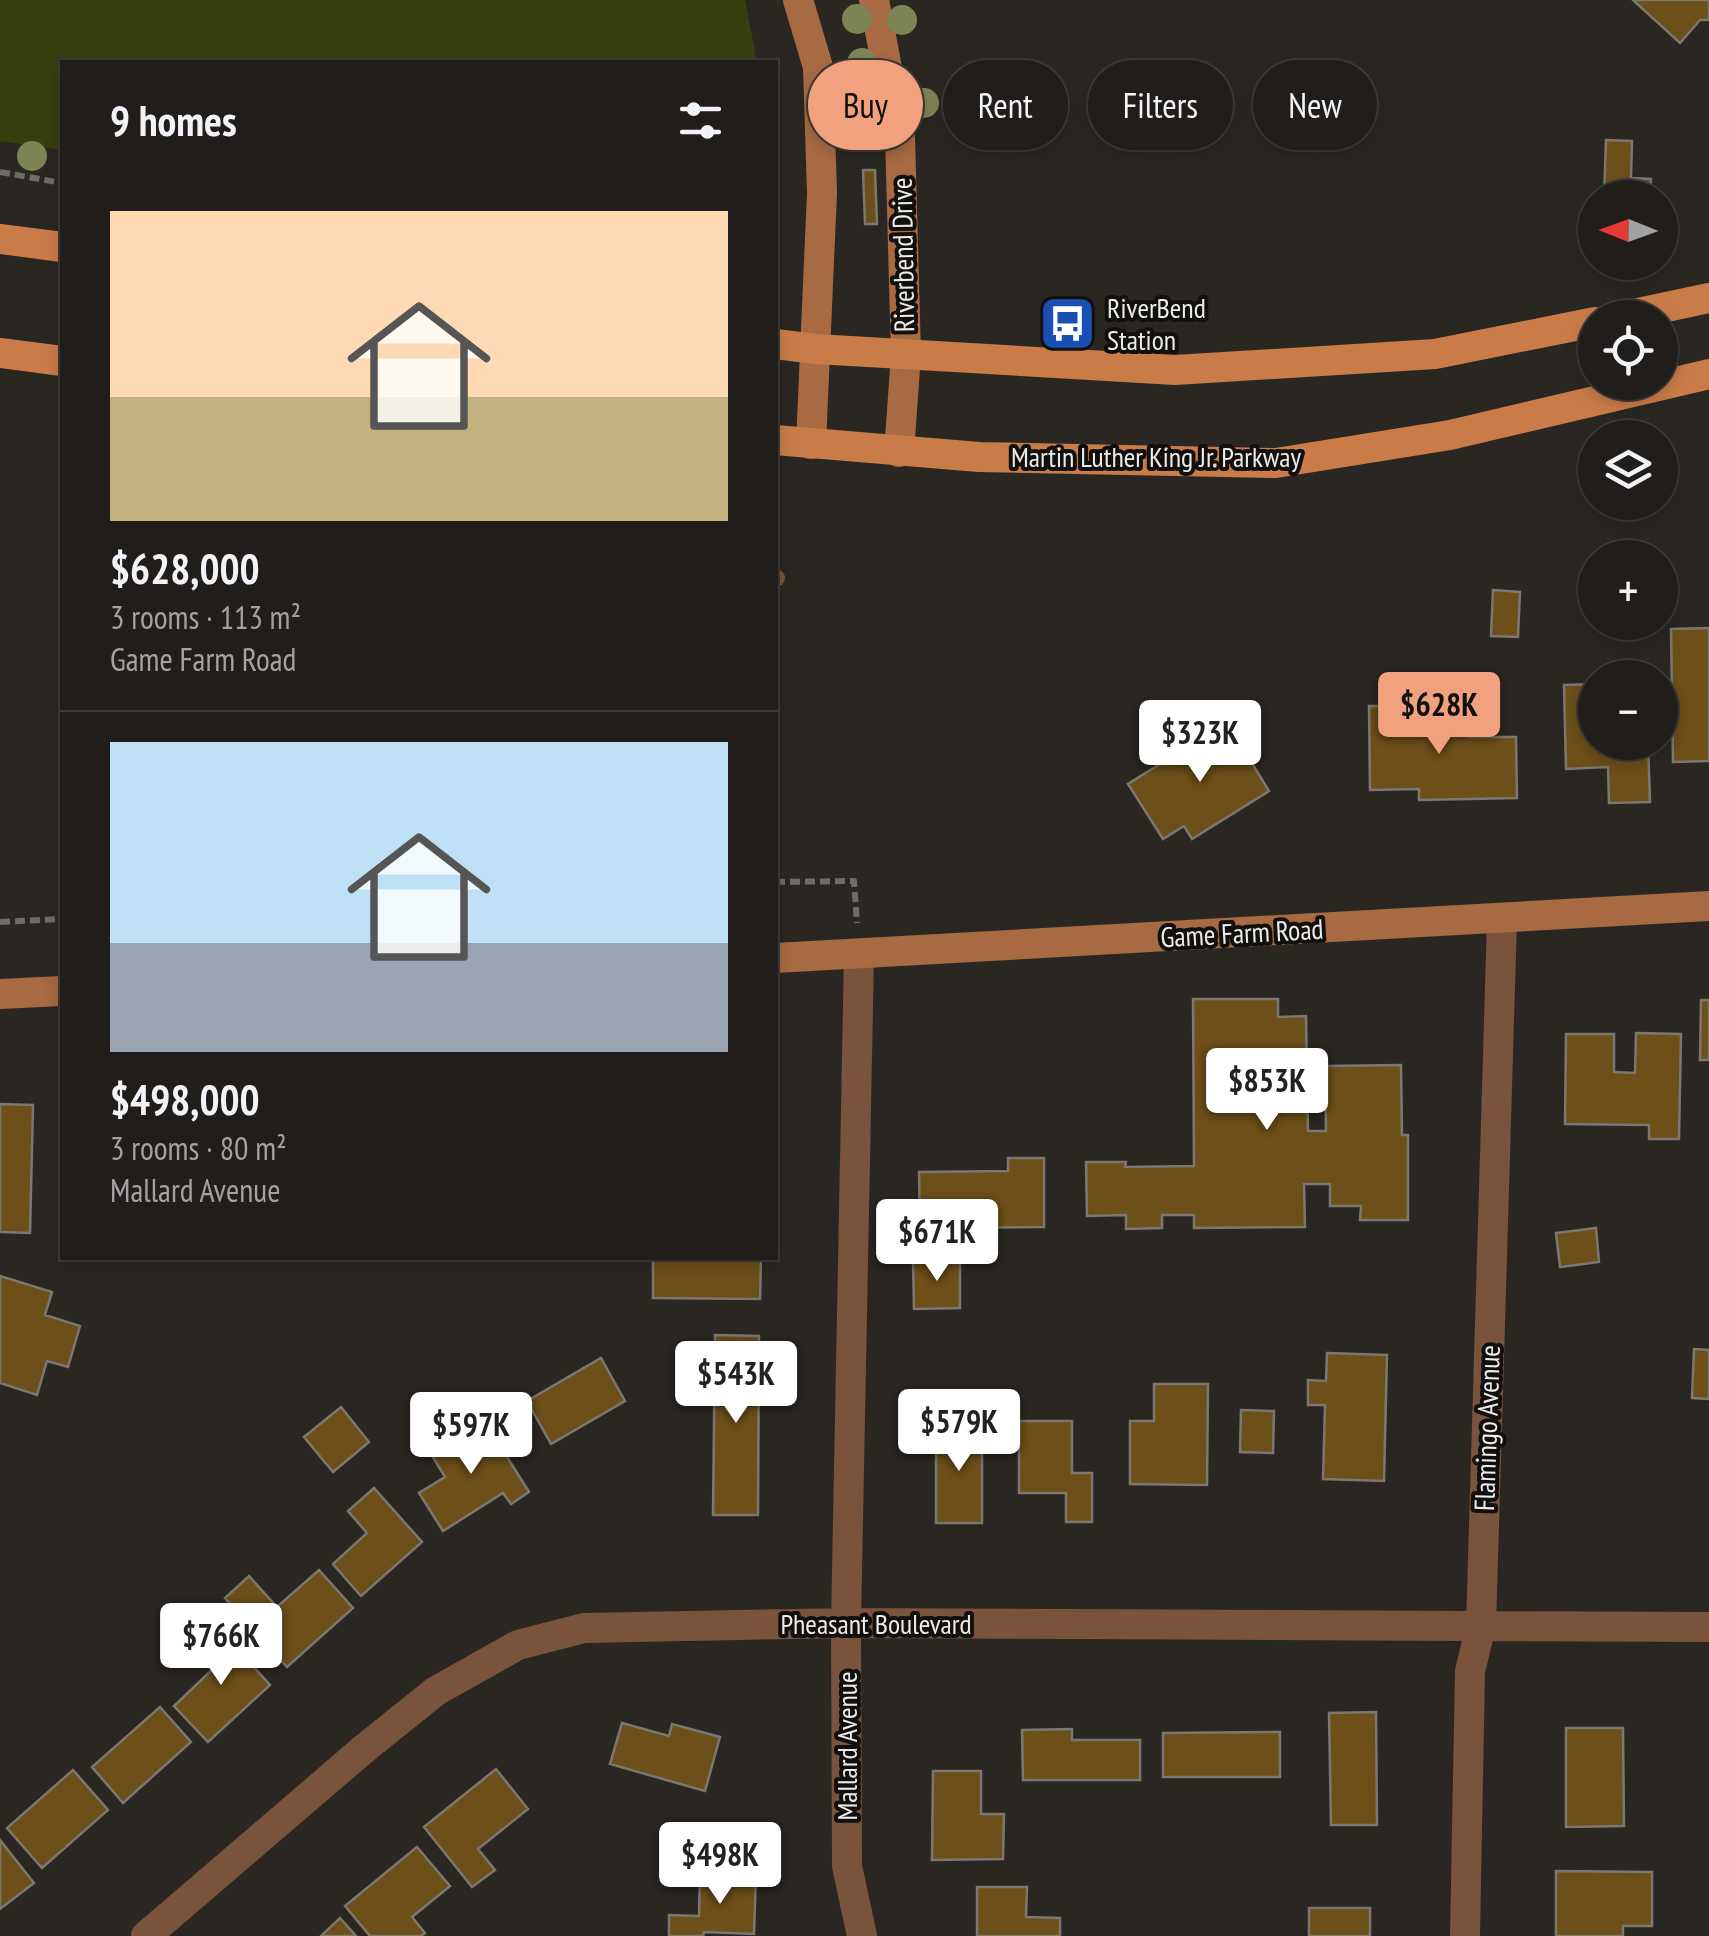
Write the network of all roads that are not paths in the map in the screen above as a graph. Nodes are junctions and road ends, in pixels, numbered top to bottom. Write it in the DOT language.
graph roads {
  1 [pos="798,0"];
  2 [pos="874,0"];
  3 [pos="0,239"];
  4 [pos="60,247"];
  5 [pos="1709,298"];
  6 [pos="1678,305"];
  7 [pos="1578,325"];
  8 [pos="778,344"];
  9 [pos="816,350"];
  10 [pos="0,353"];
  11 [pos="906,355"];
  12 [pos="60,361"];
  13 [pos="1709,374"];
  14 [pos="778,440"];
  15 [pos="811,444"];
  16 [pos="900,452"];
  17 [pos="1709,906"];
  18 [pos="1502,920"];
  19 [pos="859,954"];
  20 [pos="778,958"];
  21 [pos="60,991"];
  22 [pos="0,994"];
  23 [pos="846,1622"];
  24 [pos="1480,1626"];
  25 [pos="1709,1627"];
  26 [pos="146,1936"];
  27 [pos="862,1936"];
  28 [pos="1465,1936"];
  1 -- 9 [label="street"];
  2 -- 11 [label="street, Riverbend Drive"];
  3 -- 4 [label="main road"];
  5 -- 6 [label="main road"];
  7 -- 11 [label="main road"];
  8 -- 9 [label="main road"];
  9 -- 11 [label="main road"];
  9 -- 15 [label="street"];
  10 -- 12 [label="main road"];
  11 -- 16 [label="street, Riverbend Drive"];
  13 -- 16 [label="main road, Martin Luther King Jr. Parkway"];
  14 -- 15 [label="main road, Martin Luther King Jr. Parkway"];
  15 -- 16 [label="main road, Martin Luther King Jr. Parkway"];
  17 -- 18 [label="street, Game Farm Road"];
  18 -- 19 [label="street, Game Farm Road"];
  18 -- 24 [label="street, Flamingo Avenue"];
  19 -- 20 [label="street, Game Farm Road"];
  19 -- 23 [label="street, Mallard Avenue"];
  21 -- 22 [label="street"];
  23 -- 24 [label="street, Pheasant Boulevard"];
  23 -- 26 [label="street, Pheasant Boulevard"];
  23 -- 27 [label="street, Mallard Avenue"];
  24 -- 25 [label="street, Pheasant Boulevard"];
  24 -- 28 [label="street, Flamingo Avenue"];
}
